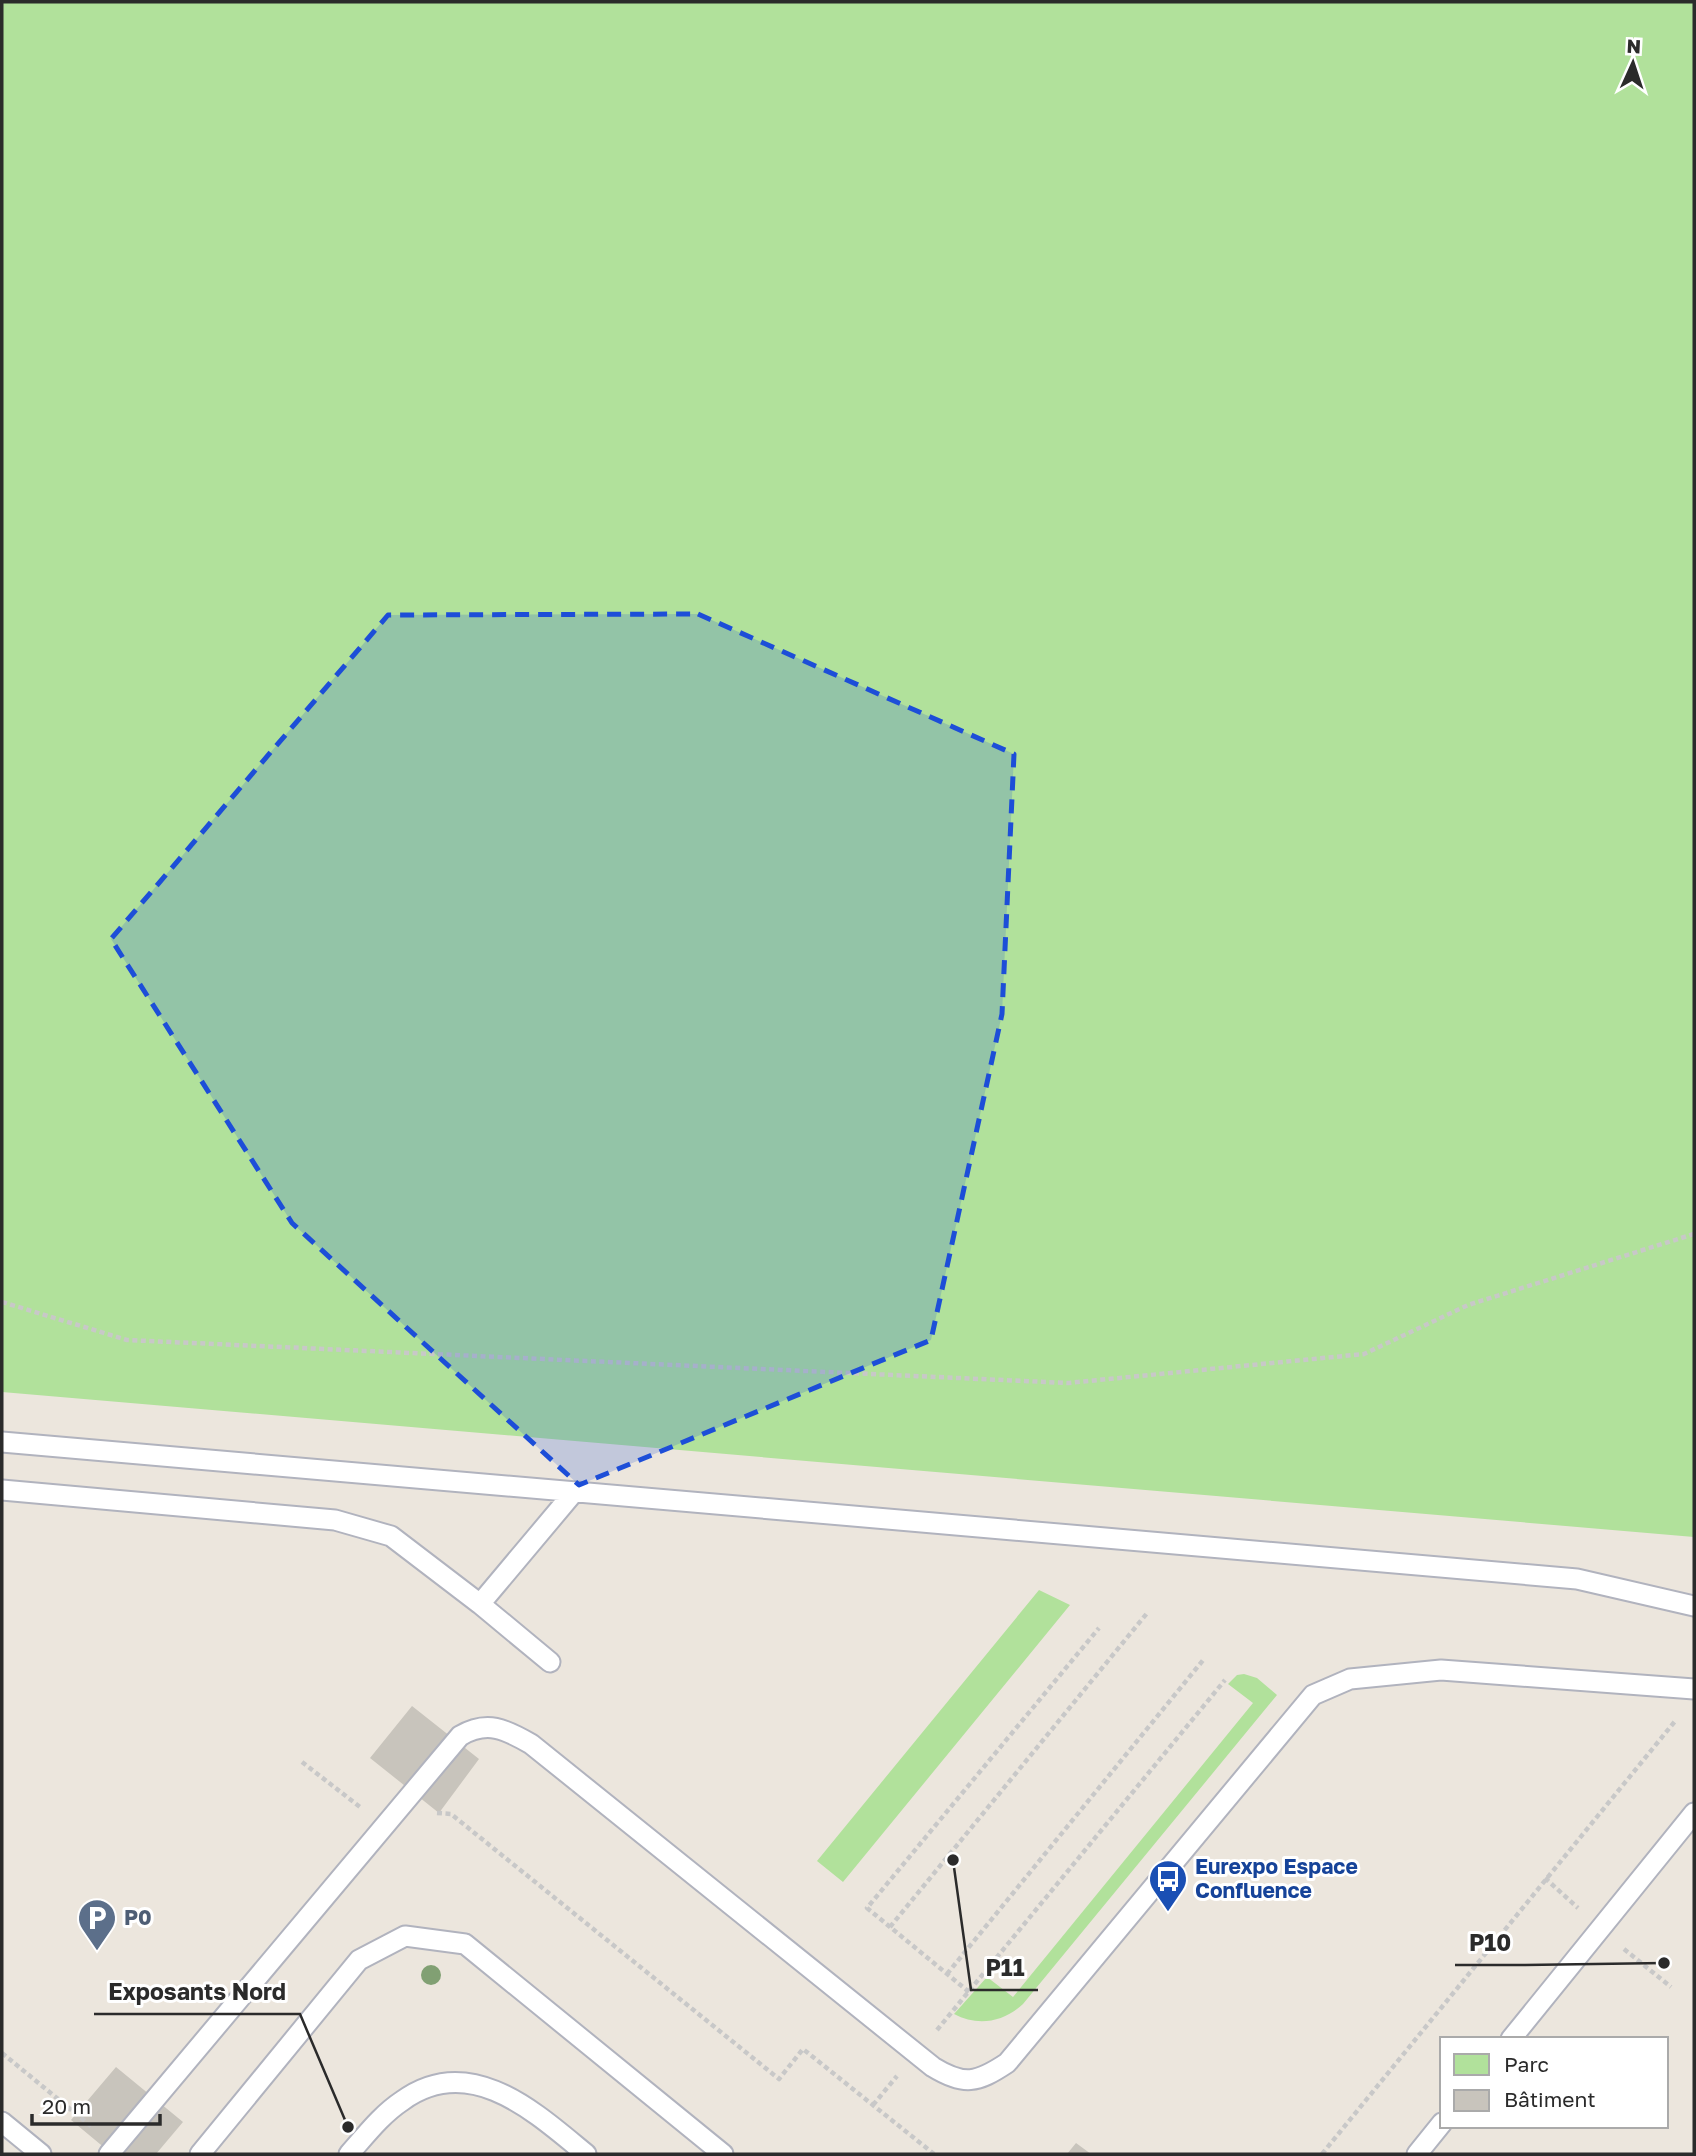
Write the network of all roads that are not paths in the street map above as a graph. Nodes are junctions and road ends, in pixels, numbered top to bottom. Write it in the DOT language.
graph roads {
  1 [pos="2,1441"];
  2 [pos="2,1490"];
  3 [pos="575,1492"];
  4 [pos="480,1604"];
  5 [pos="1694,1606"];
  6 [pos="550,1662"];
  7 [pos="1694,1689"];
  8 [pos="1694,1813"];
  9 [pos="1513,2037"];
  10 [pos="2,2122"];
  11 [pos="1440,2125"];
  12 [pos="41,2154"];
  13 [pos="109,2154"];
  14 [pos="200,2154"];
  15 [pos="349,2154"];
  16 [pos="586,2154"];
  17 [pos="723,2154"];
  18 [pos="1417,2154"];
  1 -- 3 [label="lane"];
  2 -- 4 [label="lane"];
  3 -- 4 [label="lane"];
  3 -- 5 [label="lane"];
  4 -- 6 [label="lane"];
  7 -- 13 [label="lane"];
  8 -- 9 [label="lane"];
  10 -- 12 [label="lane"];
  11 -- 18 [label="lane"];
  14 -- 17 [label="lane"];
  15 -- 16 [label="lane"];
}
